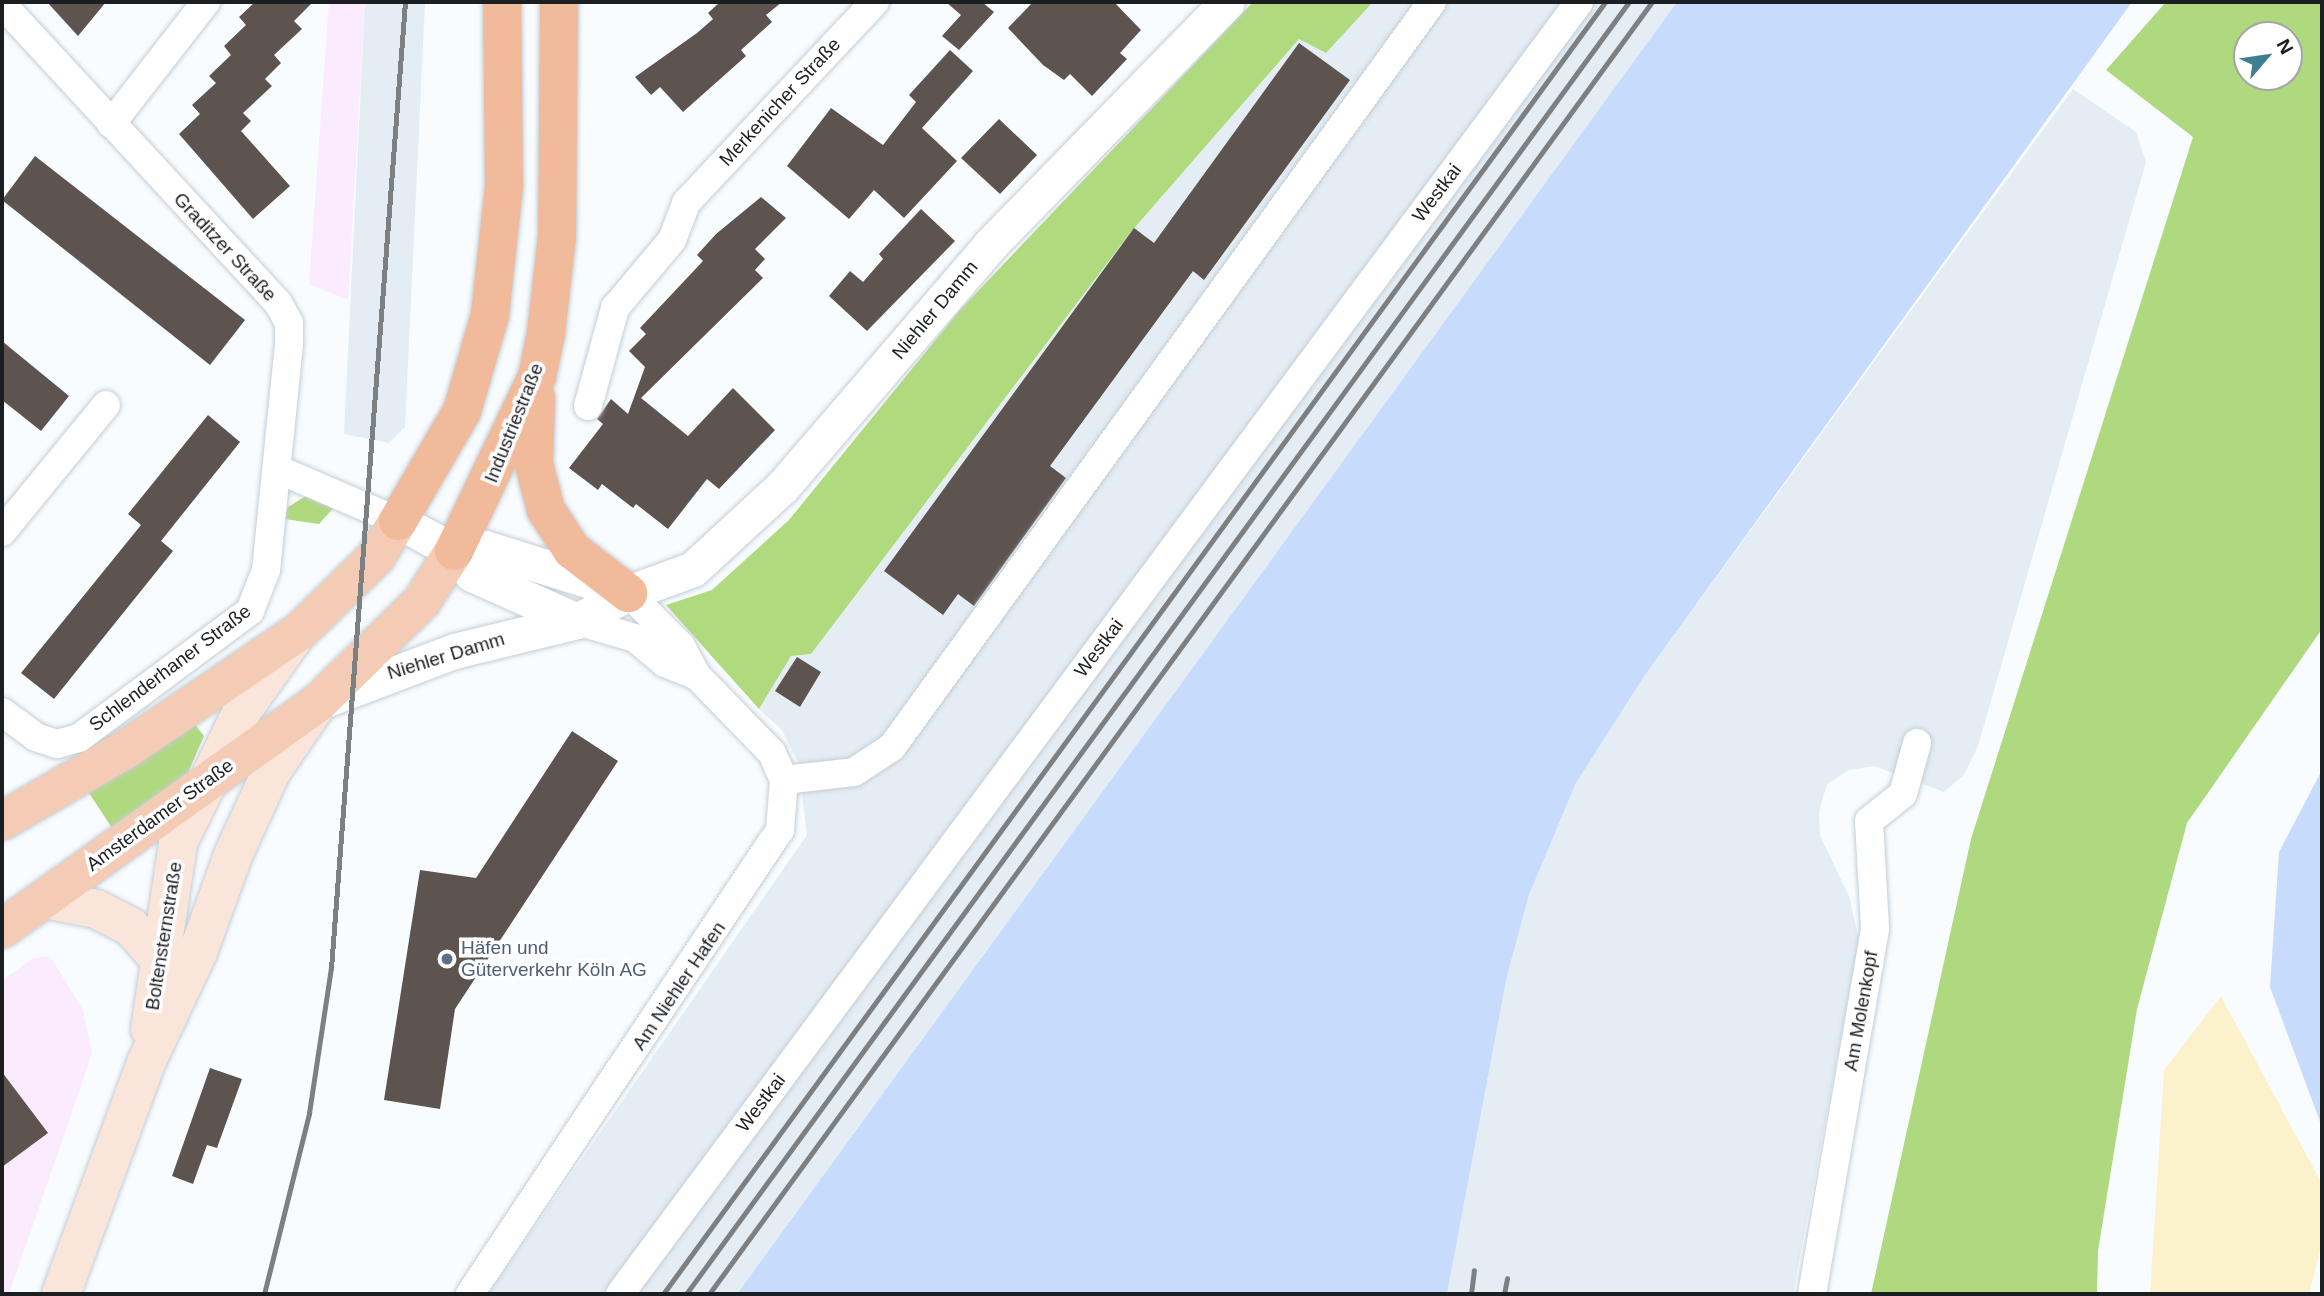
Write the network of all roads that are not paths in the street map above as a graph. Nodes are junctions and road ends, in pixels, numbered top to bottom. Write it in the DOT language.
graph roads {
  1 [pos="206,2"];
  2 [pos="502,2"];
  3 [pos="559,2"];
  4 [pos="876,2"];
  5 [pos="1227,2"];
  6 [pos="1432,2"];
  7 [pos="1579,2"];
  8 [pos="2,4"];
  9 [pos="111,124"];
  10 [pos="537,377"];
  11 [pos="106,405"];
  12 [pos="588,406"];
  13 [pos="277,469"];
  14 [pos="398,522"];
  15 [pos="2,532"];
  16 [pos="454,551"];
  17 [pos="628,593"];
  18 [pos="577,621"];
  19 [pos="299,632"];
  20 [pos="697,676"];
  21 [pos="319,702"];
  22 [pos="2,712"];
  23 [pos="1917,743"];
  24 [pos="785,780"];
  25 [pos="205,783"];
  26 [pos="2,821"];
  27 [pos="45,899"];
  28 [pos="2,929"];
  29 [pos="159,959"];
  30 [pos="146,1063"];
  31 [pos="61,1294"];
  32 [pos="470,1294"];
  33 [pos="620,1294"];
  34 [pos="1812,1294"];
  1 -- 9 [label="street"];
  2 -- 14 [label="highway"];
  3 -- 10 [label="highway, Industriestraße"];
  4 -- 12 [label="street, Merkenicher Straße"];
  5 -- 17 [label="street, Niehler Damm"];
  6 -- 24 [label="street"];
  7 -- 33 [label="street, Westkai"];
  8 -- 9 [label="street, Graditzer Straße"];
  9 -- 13 [label="street, Graditzer Straße"];
  10 -- 16 [label="highway, Industriestraße"];
  10 -- 17 [label="highway"];
  11 -- 15 [label="street"];
  13 -- 14 [label="street"];
  13 -- 22 [label="street, Schlenderhaner Straße"];
  14 -- 16 [label="street"];
  14 -- 19 [label="main road"];
  16 -- 17 [label="street"];
  16 -- 18 [label="street"];
  16 -- 21 [label="main road, Industriestraße"];
  17 -- 18 [label="street, Niehler Damm"];
  17 -- 20 [label="street"];
  18 -- 20 [label="street"];
  18 -- 21 [label="street, Niehler Damm"];
  19 -- 25 [label="main road, Boltensternstraße"];
  19 -- 26 [label="main road"];
  20 -- 24 [label="street"];
  21 -- 25 [label="main road, Amsterdamer Straße"];
  21 -- 30 [label="main road, Boltensternstraße"];
  23 -- 34 [label="street, Am Molenkopf"];
  24 -- 32 [label="street, Am Niehler Hafen"];
  25 -- 27 [label="main road, Amsterdamer Straße"];
  25 -- 29 [label="main road, Boltensternstraße"];
  27 -- 28 [label="main road, Amsterdamer Straße"];
  27 -- 29 [label="main road"];
  29 -- 30 [label="main road, Boltensternstraße"];
  30 -- 31 [label="main road, Boltensternstraße"];
}
